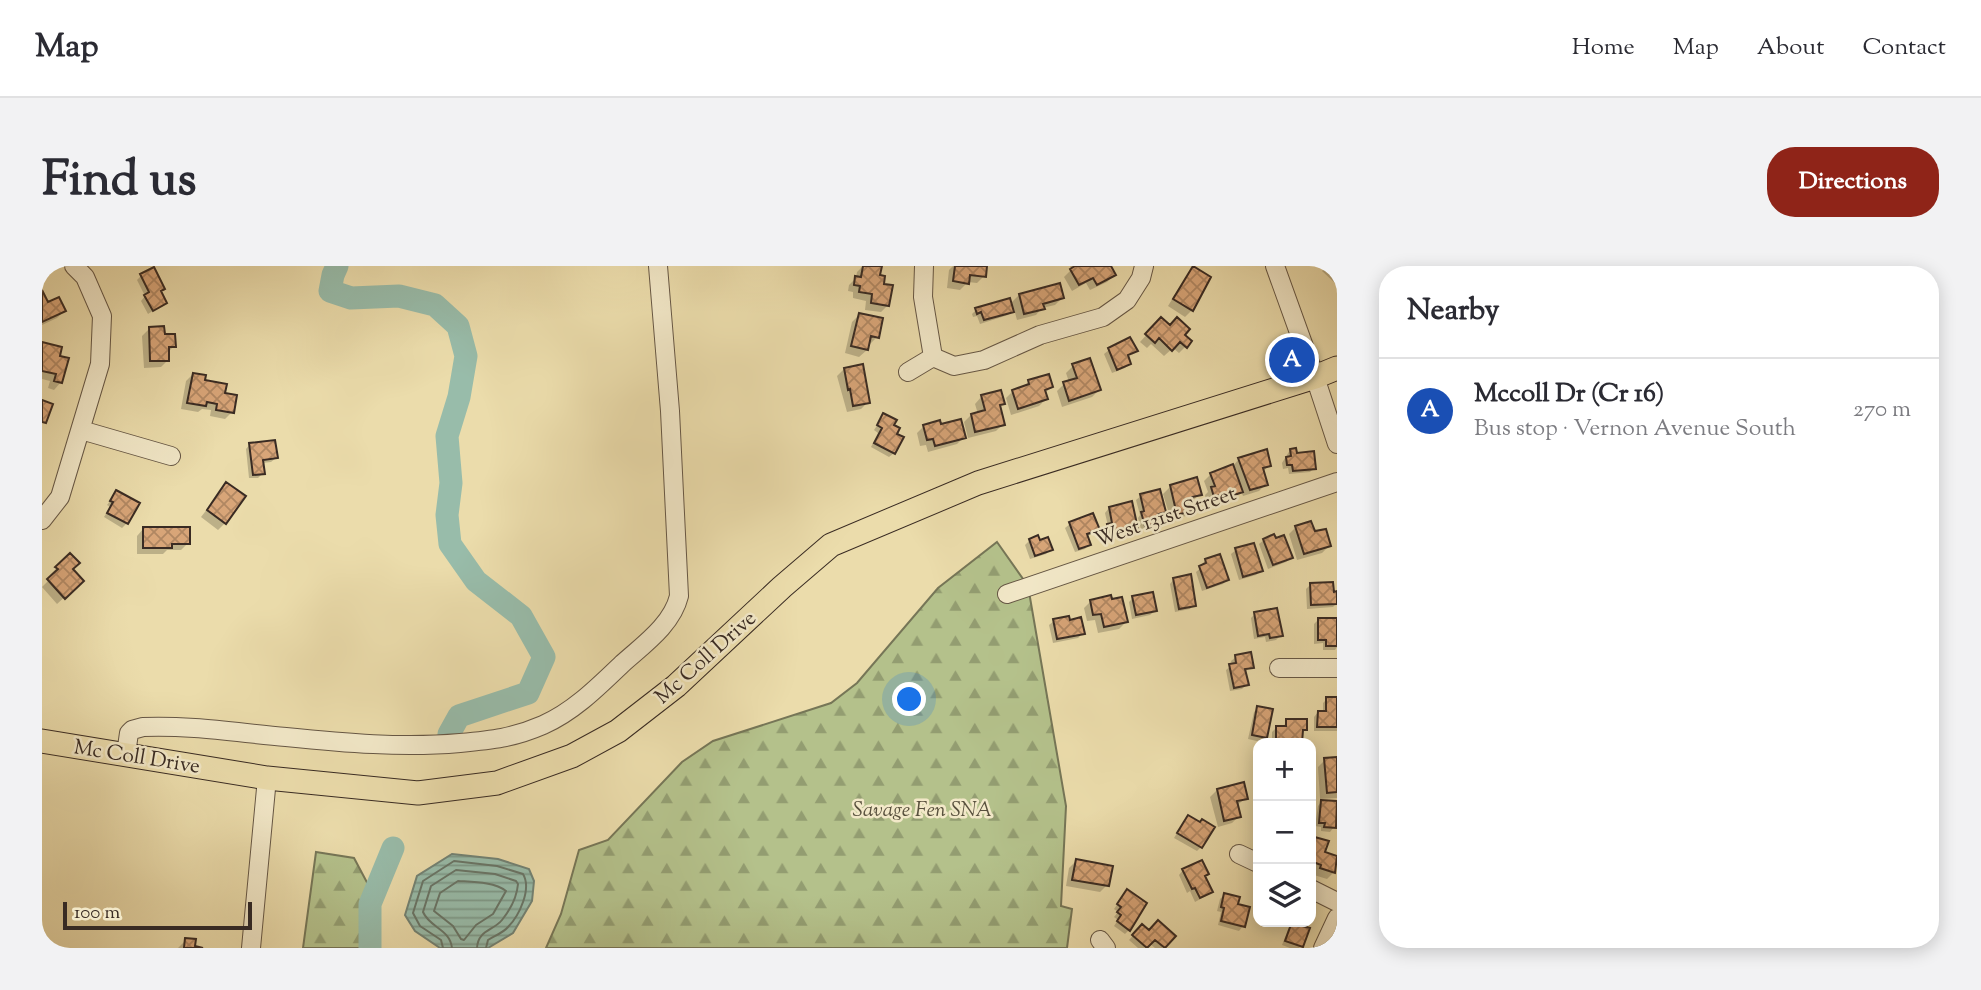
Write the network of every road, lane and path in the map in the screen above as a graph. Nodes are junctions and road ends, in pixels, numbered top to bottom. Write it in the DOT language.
graph roads {
  1 [pos="75,266"];
  2 [pos="658,266"];
  3 [pos="924,266"];
  4 [pos="1144,266"];
  5 [pos="1275,266"];
  6 [pos="933,357"];
  7 [pos="1337,368"];
  8 [pos="908,372"];
  9 [pos="1315,377"];
  10 [pos="81,430"];
  11 [pos="1337,444"];
  12 [pos="172,456"];
  13 [pos="1337,482"];
  14 [pos="42,520"];
  15 [pos="1007,594"];
  16 [pos="1279,668"];
  17 [pos="1337,668"];
  18 [pos="42,741"];
  19 [pos="125,754"];
  20 [pos="267,778"];
  21 [pos="1240,854"];
  22 [pos="1253,860"];
  23 [pos="1316,892"];
  24 [pos="1337,902"];
  25 [pos="1337,918"];
  26 [pos="251,948"];
  27 [pos="1323,948"];
  1 -- 10 [label="street"];
  2 -- 19 [label="street"];
  3 -- 6 [label="street"];
  4 -- 6 [label="street"];
  5 -- 9 [label="street"];
  6 -- 8 [label="street"];
  7 -- 9 [label="main road, Mc Coll Drive"];
  9 -- 11 [label="street"];
  9 -- 20 [label="main road, Mc Coll Drive"];
  10 -- 12 [label="street"];
  10 -- 14 [label="street"];
  13 -- 15 [label="street, West 131st Street"];
  16 -- 17 [label="street"];
  18 -- 19 [label="main road, Mc Coll Drive"];
  19 -- 20 [label="main road, Mc Coll Drive"];
  20 -- 26 [label="street"];
  21 -- 22 [label="street"];
  23 -- 24 [label="street"];
  25 -- 27 [label="street"];
}
